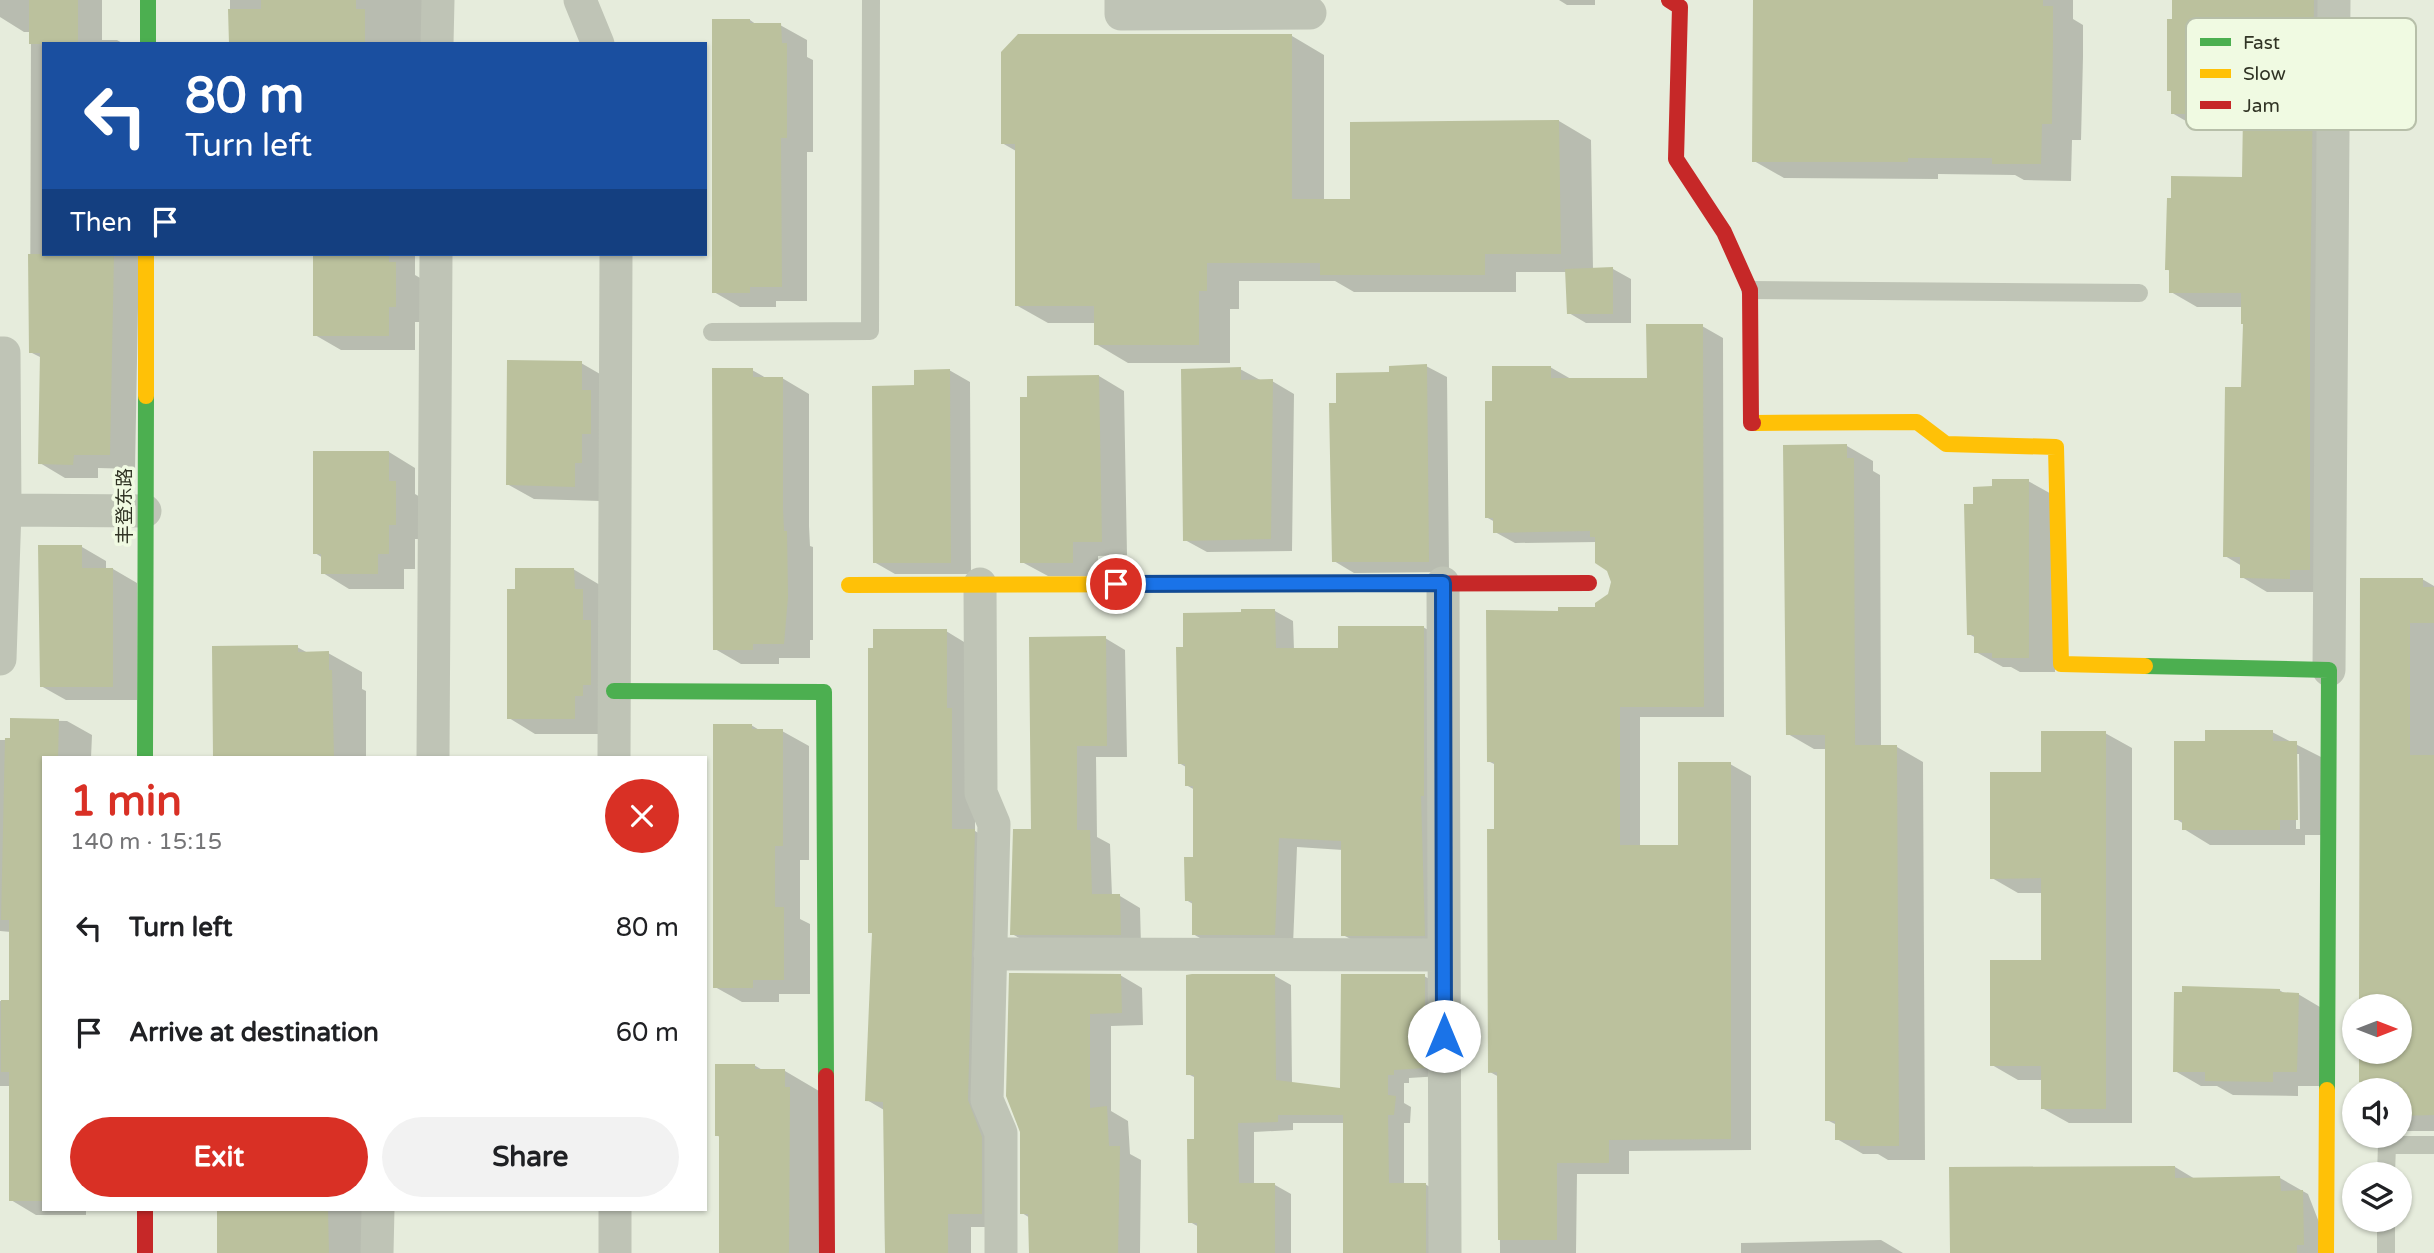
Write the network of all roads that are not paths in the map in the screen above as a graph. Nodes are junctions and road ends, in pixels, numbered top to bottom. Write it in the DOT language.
graph roads {
  1 [pos="148,0"];
  2 [pos="438,0"];
  3 [pos="580,0"];
  4 [pos="870,0"];
  5 [pos="1121,0"];
  6 [pos="1669,0"];
  7 [pos="2334,0"];
  8 [pos="1310,13"];
  9 [pos="2334,18"];
  10 [pos="148,42"];
  11 [pos="437,42"];
  12 [pos="597,42"];
  13 [pos="2333,130"];
  14 [pos="146,256"];
  15 [pos="436,256"];
  16 [pos="616,256"];
  17 [pos="1750,290"];
  18 [pos="2139,293"];
  19 [pos="712,332"];
  20 [pos="0,353"];
  21 [pos="5,510"];
  22 [pos="145,512"];
  23 [pos="1443,583"];
  24 [pos="1588,583"];
  25 [pos="980,584"];
  26 [pos="849,585"];
  27 [pos="0,659"];
  28 [pos="2329,670"];
  29 [pos="614,691"];
  30 [pos="145,756"];
  31 [pos="433,756"];
  32 [pos="614,756"];
  33 [pos="990,954"];
  34 [pos="1444,955"];
  35 [pos="2434,1145"];
  36 [pos="2386,1162"];
  37 [pos="145,1211"];
  38 [pos="378,1211"];
  39 [pos="615,1211"];
  40 [pos="2386,1232"];
  41 [pos="145,1253"];
  42 [pos="377,1253"];
  43 [pos="615,1253"];
  44 [pos="827,1253"];
  45 [pos="1002,1253"];
  46 [pos="1445,1253"];
  47 [pos="2326,1253"];
  48 [pos="2386,1253"];
  1 -- 10 [label="street"];
  2 -- 11 [label="street"];
  3 -- 12 [label="street"];
  4 -- 19 [label="lane"];
  5 -- 8 [label="street"];
  6 -- 17 [label="street"];
  7 -- 9 [label="street"];
  13 -- 28 [label="street"];
  14 -- 22 [label="street, 丰登东路"];
  15 -- 31 [label="street"];
  16 -- 29 [label="street"];
  17 -- 18 [label="lane"];
  17 -- 28 [label="street"];
  20 -- 21 [label="street"];
  21 -- 22 [label="street"];
  21 -- 27 [label="street"];
  22 -- 30 [label="street, 丰登东路"];
  23 -- 24 [label="street"];
  23 -- 25 [label="street"];
  23 -- 34 [label="street"];
  25 -- 26 [label="street"];
  25 -- 33 [label="street"];
  28 -- 47 [label="street"];
  29 -- 32 [label="street"];
  29 -- 44 [label="street"];
  33 -- 34 [label="street"];
  33 -- 45 [label="street"];
  34 -- 46 [label="street"];
  35 -- 36 [label="lane"];
  37 -- 41 [label="street"];
  38 -- 42 [label="street"];
  39 -- 43 [label="street"];
  40 -- 48 [label="lane"];
}
